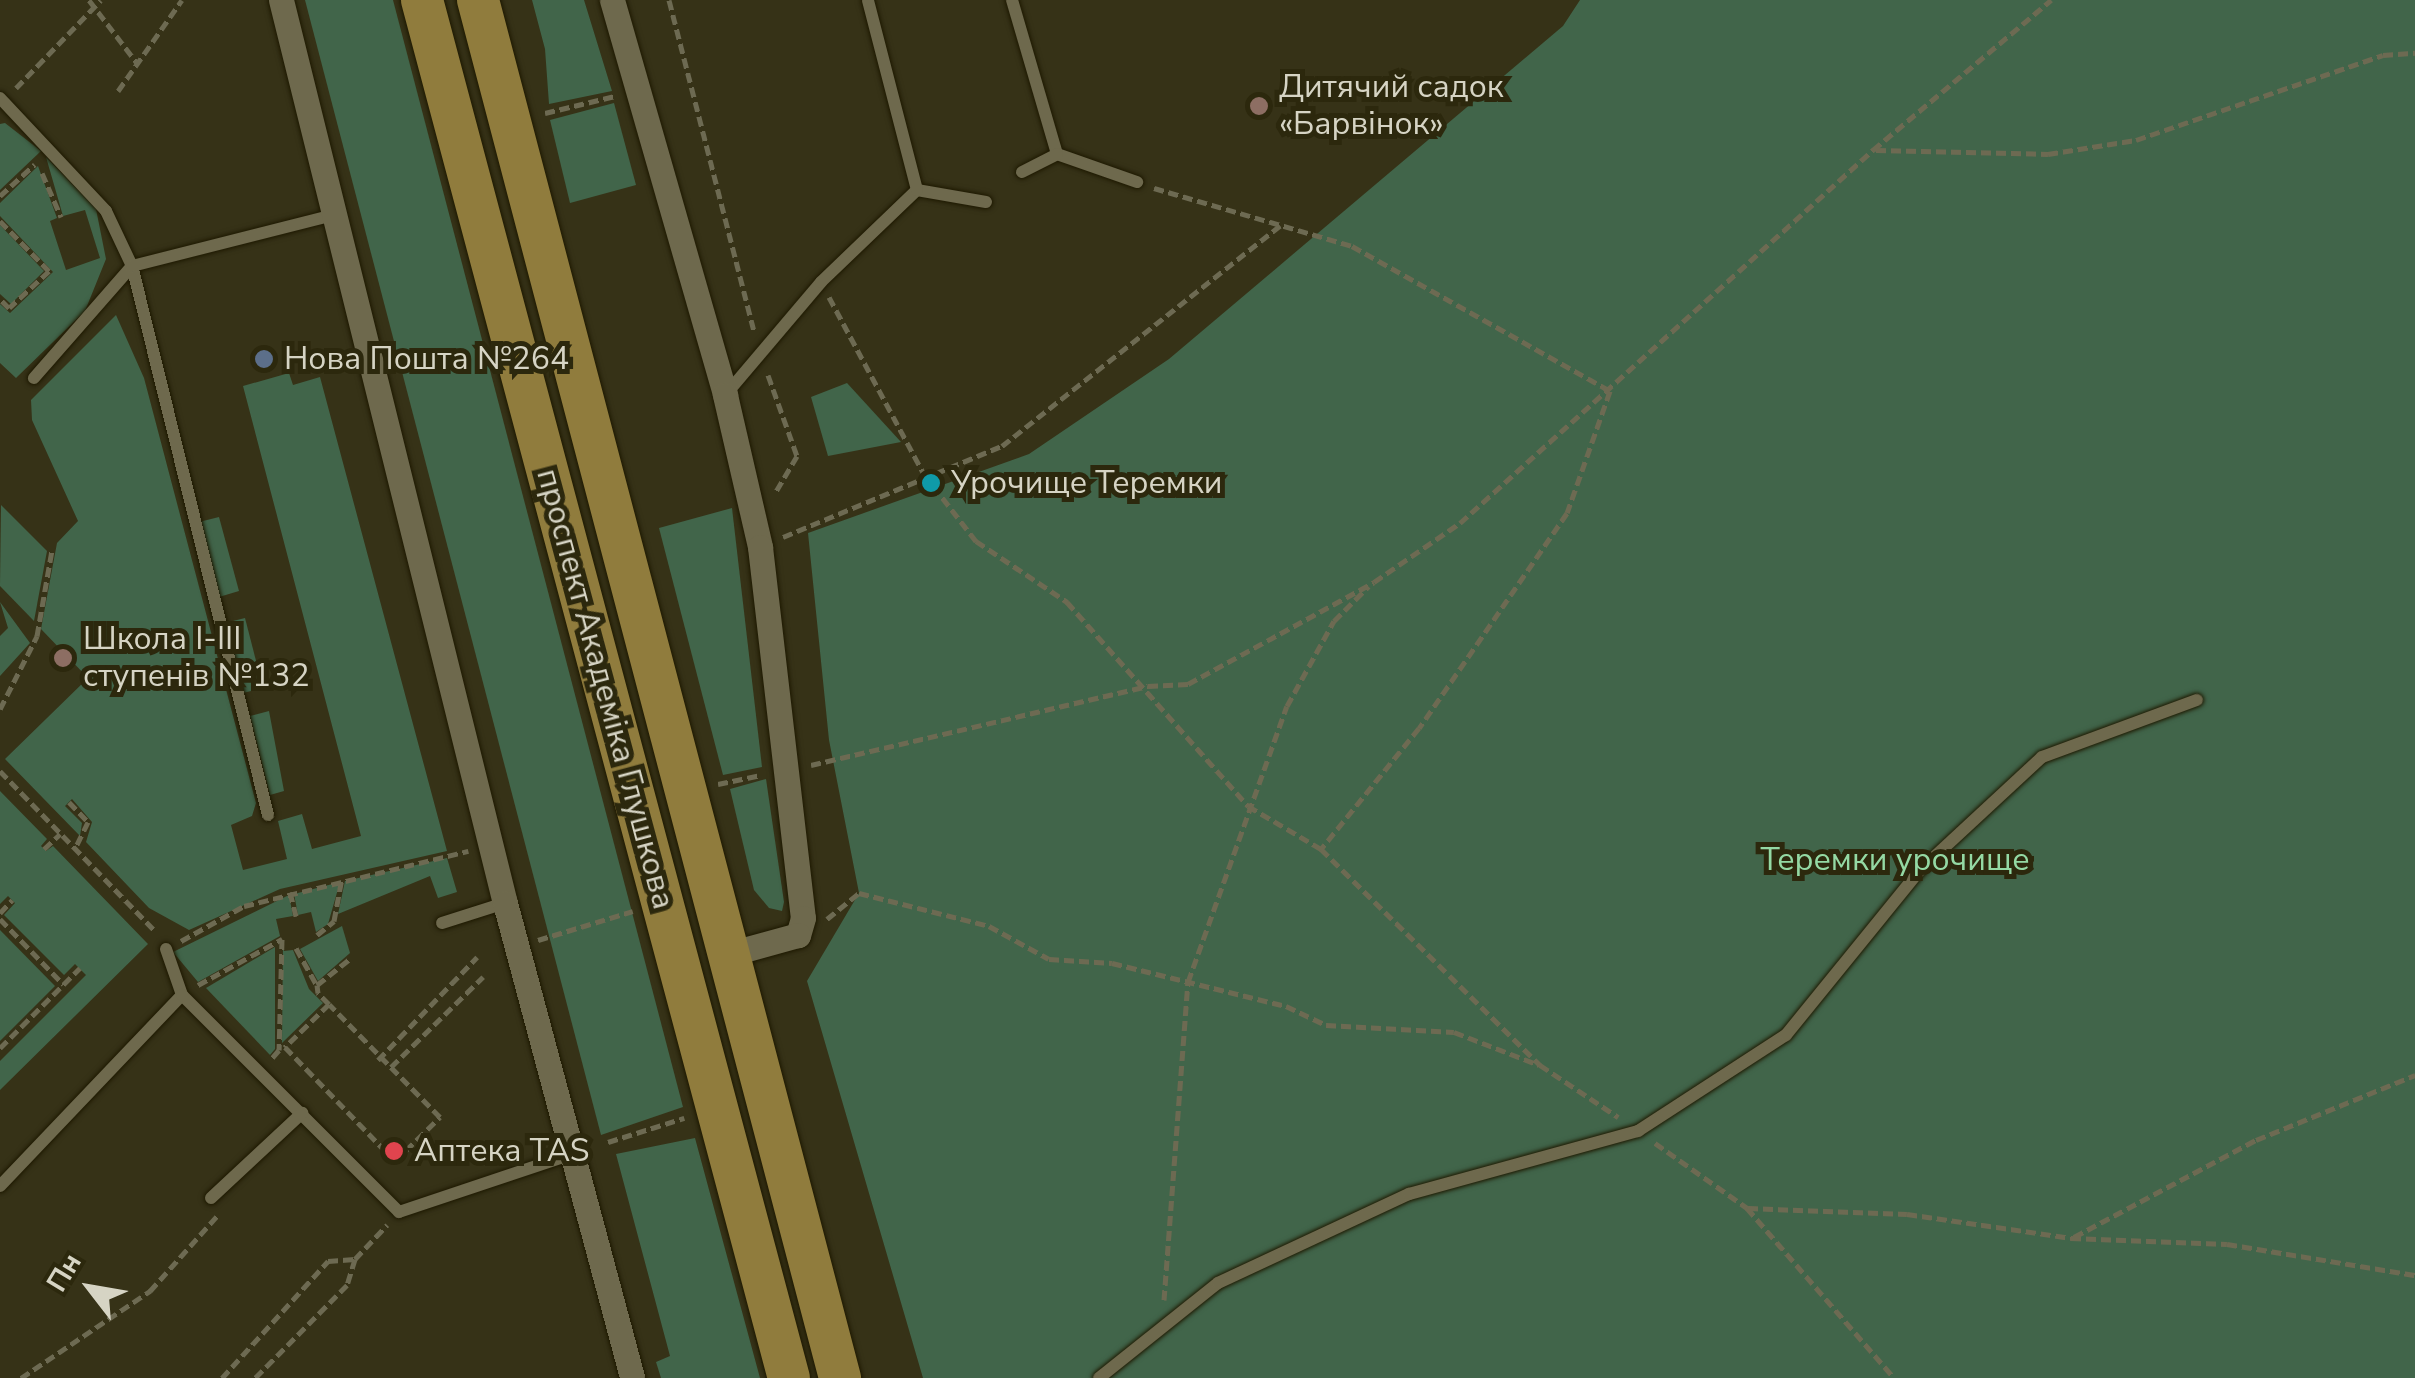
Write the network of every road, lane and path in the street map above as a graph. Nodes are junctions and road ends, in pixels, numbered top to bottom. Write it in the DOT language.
graph roads {
  1 [pos="101,0"];
  2 [pos="182,0"];
  3 [pos="281,0"];
  4 [pos="422,0"];
  5 [pos="478,0"];
  6 [pos="670,0"];
  7 [pos="868,0"];
  8 [pos="1012,0"];
  9 [pos="2051,0"];
  10 [pos="92,3"];
  11 [pos="619,3"];
  12 [pos="2415,53"];
  13 [pos="138,63"];
  14 [pos="118,91"];
  15 [pos="618,95"];
  16 [pos="2,99"];
  17 [pos="545,113"];
  18 [pos="1873,150"];
  19 [pos="44,154"];
  20 [pos="1056,154"];
  21 [pos="38,161"];
  22 [pos="1022,172"];
  23 [pos="1137,182"];
  24 [pos="916,190"];
  25 [pos="0,196"];
  26 [pos="986,202"];
  27 [pos="334,214"];
  28 [pos="60,217"];
  29 [pos="0,221"];
  30 [pos="1280,226"];
  31 [pos="132,266"];
  32 [pos="821,282"];
  33 [pos="0,299"];
  34 [pos="758,350"];
  35 [pos="34,378"];
  36 [pos="1610,391"];
  37 [pos="725,395"];
  38 [pos="924,474"];
  39 [pos="758,535"];
  40 [pos="52,550"];
  41 [pos="1374,582"];
  42 [pos="1148,686"];
  43 [pos="2196,700"];
  44 [pos="0,709"];
  45 [pos="818,763"];
  46 [pos="0,771"];
  47 [pos="69,802"];
  48 [pos="1248,806"];
  49 [pos="268,815"];
  50 [pos="60,834"];
  51 [pos="490,843"];
  52 [pos="1322,848"];
  53 [pos="44,849"];
  54 [pos="76,849"];
  55 [pos="342,878"];
  56 [pos="290,892"];
  57 [pos="12,900"];
  58 [pos="505,903"];
  59 [pos="0,916"];
  60 [pos="296,916"];
  61 [pos="442,923"];
  62 [pos="640,930"];
  63 [pos="316,935"];
  64 [pos="798,935"];
  65 [pos="516,946"];
  66 [pos="296,948"];
  67 [pos="166,949"];
  68 [pos="729,954"];
  69 [pos="477,957"];
  70 [pos="351,958"];
  71 [pos="80,968"];
  72 [pos="483,977"];
  73 [pos="1188,982"];
  74 [pos="64,984"];
  75 [pos="198,986"];
  76 [pos="317,986"];
  77 [pos="182,995"];
  78 [pos="329,1004"];
  79 [pos="0,1048"];
  80 [pos="282,1049"];
  81 [pos="379,1058"];
  82 [pos="270,1060"];
  83 [pos="1540,1065"];
  84 [pos="391,1067"];
  85 [pos="2415,1076"];
  86 [pos="680,1103"];
  87 [pos="302,1113"];
  88 [pos="1638,1130"];
  89 [pos="608,1142"];
  90 [pos="570,1155"];
  91 [pos="234,1176"];
  92 [pos="0,1186"];
  93 [pos="212,1198"];
  94 [pos="1747,1208"];
  95 [pos="399,1212"];
  96 [pos="2072,1238"];
  97 [pos="355,1259"];
  98 [pos="2415,1275"];
  99 [pos="1161,1328"];
  100 [pos="21,1378"];
  101 [pos="222,1378"];
  102 [pos="255,1378"];
  103 [pos="632,1378"];
  104 [pos="789,1378"];
  105 [pos="840,1378"];
  106 [pos="1099,1378"];
  107 [pos="1894,1378"];
  1 -- 10 [label="path"];
  2 -- 13 [label="path"];
  3 -- 27 [label="street"];
  4 -- 104 [label="highway, проспект Академіка Глушкова"];
  5 -- 68 [label="highway, проспект Академіка Глушкова"];
  6 -- 34 [label="path"];
  7 -- 24 [label="lane"];
  8 -- 20 [label="lane"];
  9 -- 18 [label="path"];
  10 -- 13 [label="path"];
  10 -- 16 [label="path"];
  11 -- 37 [label="street"];
  12 -- 18 [label="path"];
  13 -- 14 [label="path"];
  15 -- 17 [label="path"];
  16 -- 31 [label="lane"];
  18 -- 36 [label="path"];
  19 -- 21 [label="path"];
  20 -- 22 [label="lane"];
  20 -- 23 [label="lane"];
  21 -- 25 [label="path"];
  21 -- 28 [label="path"];
  23 -- 30 [label="path"];
  24 -- 26 [label="lane"];
  24 -- 32 [label="lane"];
  27 -- 31 [label="lane"];
  27 -- 51 [label="street"];
  29 -- 33 [label="path"];
  30 -- 36 [label="path"];
  30 -- 38 [label="path"];
  31 -- 35 [label="lane"];
  31 -- 49 [label="lane"];
  32 -- 34 [label="lane"];
  32 -- 38 [label="path"];
  34 -- 37 [label="lane"];
  34 -- 39 [label="path"];
  36 -- 41 [label="path"];
  36 -- 52 [label="path"];
  37 -- 39 [label="street"];
  38 -- 39 [label="path"];
  38 -- 42 [label="path"];
  39 -- 64 [label="street"];
  40 -- 44 [label="path"];
  41 -- 42 [label="path"];
  41 -- 48 [label="path"];
  42 -- 45 [label="path"];
  42 -- 48 [label="path"];
  43 -- 88 [label="lane"];
  46 -- 50 [label="path"];
  47 -- 54 [label="path"];
  48 -- 52 [label="path"];
  48 -- 73 [label="path"];
  50 -- 53 [label="path"];
  50 -- 54 [label="path"];
  51 -- 55 [label="path"];
  51 -- 58 [label="street"];
  52 -- 83 [label="path"];
  54 -- 67 [label="path"];
  55 -- 56 [label="path"];
  55 -- 63 [label="path"];
  56 -- 60 [label="path"];
  56 -- 67 [label="path"];
  57 -- 59 [label="path"];
  58 -- 61 [label="lane"];
  58 -- 65 [label="street"];
  59 -- 74 [label="path"];
  62 -- 65 [label="path"];
  64 -- 68 [label="street"];
  64 -- 73 [label="path"];
  65 -- 90 [label="street"];
  66 -- 76 [label="path"];
  67 -- 77 [label="lane"];
  68 -- 105 [label="highway, проспект Академіка Глушкова"];
  69 -- 81 [label="path"];
  70 -- 76 [label="path"];
  71 -- 74 [label="path"];
  72 -- 84 [label="path"];
  73 -- 83 [label="path"];
  73 -- 99 [label="path"];
  74 -- 79 [label="path"];
  75 -- 80 [label="path"];
  76 -- 78 [label="path"];
  77 -- 87 [label="lane"];
  77 -- 92 [label="lane"];
  78 -- 80 [label="path"];
  78 -- 81 [label="path"];
  80 -- 82 [label="path"];
  80 -- 84 [label="path"];
  81 -- 84 [label="path"];
  83 -- 88 [label="path"];
  85 -- 96 [label="path"];
  86 -- 89 [label="path"];
  87 -- 91 [label="lane"];
  87 -- 95 [label="lane"];
  88 -- 94 [label="path"];
  88 -- 99 [label="lane"];
  90 -- 95 [label="lane"];
  90 -- 103 [label="street"];
  91 -- 93 [label="lane"];
  91 -- 100 [label="path"];
  94 -- 96 [label="path"];
  94 -- 107 [label="path"];
  95 -- 97 [label="path"];
  96 -- 98 [label="path"];
  97 -- 101 [label="path"];
  97 -- 102 [label="path"];
  99 -- 106 [label="lane"];
}
